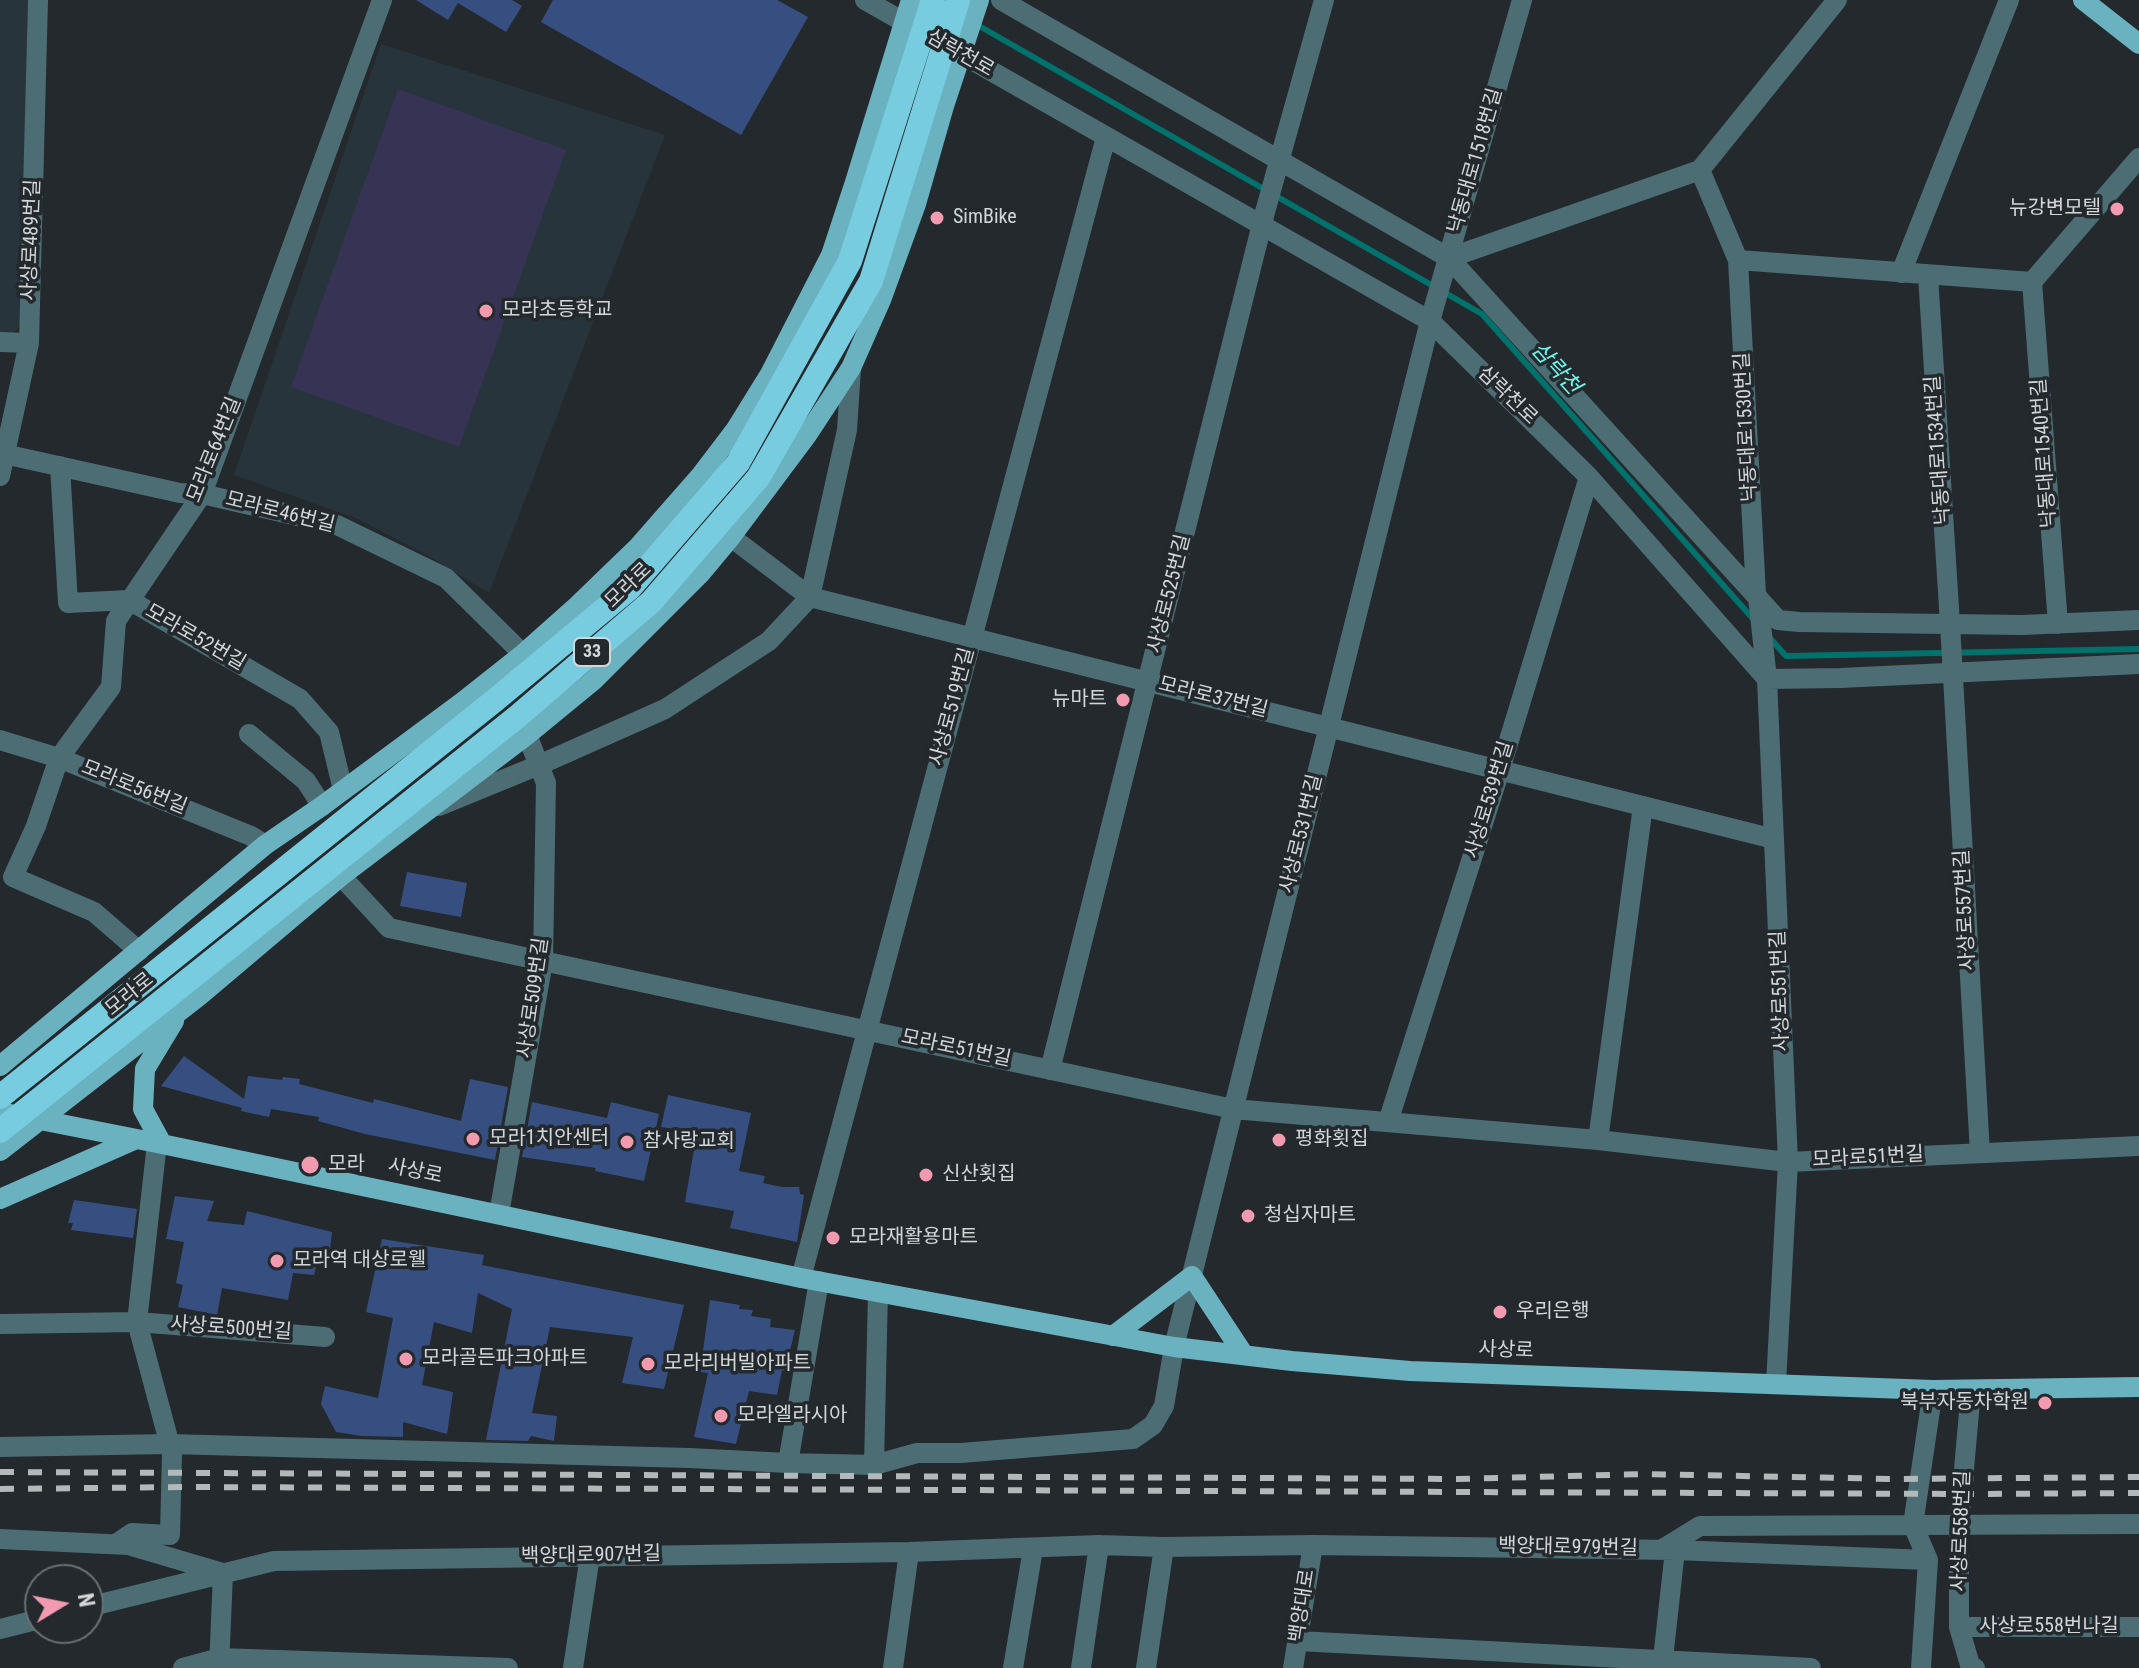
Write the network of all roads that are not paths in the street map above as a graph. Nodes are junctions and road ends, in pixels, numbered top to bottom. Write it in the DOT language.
graph roads {
  1 [pos="38,0"];
  2 [pos="382,0"];
  3 [pos="865,0"];
  4 [pos="1001,0"];
  5 [pos="1324,0"];
  6 [pos="1522,0"];
  7 [pos="1837,0"];
  8 [pos="2009,0"];
  9 [pos="2083,0"];
  10 [pos="971,3"];
  11 [pos="915,6"];
  12 [pos="964,44"];
  13 [pos="2139,44"];
  14 [pos="1106,137"];
  15 [pos="2139,158"];
  16 [pos="1277,170"];
  17 [pos="1700,170"];
  18 [pos="1263,219"];
  19 [pos="1738,260"];
  20 [pos="1446,267"];
  21 [pos="1901,273"];
  22 [pos="1928,275"];
  23 [pos="2032,282"];
  24 [pos="1432,312"];
  25 [pos="0,342"];
  26 [pos="29,343"];
  27 [pos="851,368"];
  28 [pos="2,454"];
  29 [pos="60,466"];
  30 [pos="0,476"];
  31 [pos="1589,477"];
  32 [pos="202,494"];
  33 [pos="682,497"];
  34 [pos="730,538"];
  35 [pos="1757,596"];
  36 [pos="810,597"];
  37 [pos="129,600"];
  38 [pos="2139,620"];
  39 [pos="2058,624"];
  40 [pos="1951,632"];
  41 [pos="972,637"];
  42 [pos="523,654"];
  43 [pos="2139,664"];
  44 [pos="1953,670"];
  45 [pos="1767,679"];
  46 [pos="1148,682"];
  47 [pos="1329,727"];
  48 [pos="249,734"];
  49 [pos="527,735"];
  50 [pos="0,740"];
  51 [pos="59,758"];
  52 [pos="539,765"];
  53 [pos="1500,770"];
  54 [pos="343,790"];
  55 [pos="322,806"];
  56 [pos="1643,806"];
  57 [pos="424,812"];
  58 [pos="1774,839"];
  59 [pos="265,845"];
  60 [pos="341,876"];
  61 [pos="139,951"];
  62 [pos="543,961"];
  63 [pos="182,1009"];
  64 [pos="867,1030"];
  65 [pos="0,1066"];
  66 [pos="1050,1070"];
  67 [pos="0,1097"];
  68 [pos="1233,1109"];
  69 [pos="0,1112"];
  70 [pos="39,1120"];
  71 [pos="1388,1122"];
  72 [pos="0,1131"];
  73 [pos="136,1139"];
  74 [pos="1598,1140"];
  75 [pos="160,1143"];
  76 [pos="2139,1146"];
  77 [pos="0,1151"];
  78 [pos="1980,1153"];
  79 [pos="1788,1162"];
  80 [pos="0,1199"];
  81 [pos="499,1214"];
  82 [pos="1192,1276"];
  83 [pos="810,1280"];
  84 [pos="878,1292"];
  85 [pos="137,1322"];
  86 [pos="0,1324"];
  87 [pos="1113,1336"];
  88 [pos="325,1337"];
  89 [pos="1174,1347"];
  90 [pos="1244,1355"];
  91 [pos="1776,1384"];
  92 [pos="2139,1387"];
  93 [pos="1933,1390"];
  94 [pos="1971,1390"];
  95 [pos="169,1444"];
  96 [pos="0,1447"];
  97 [pos="788,1463"];
  98 [pos="874,1465"];
  99 [pos="2139,1524"];
  100 [pos="1913,1525"];
  101 [pos="1959,1525"];
  102 [pos="0,1539"];
  103 [pos="116,1544"];
  104 [pos="1099,1545"];
  105 [pos="1313,1545"];
  106 [pos="1164,1547"];
  107 [pos="1033,1549"];
  108 [pos="1668,1550"];
  109 [pos="909,1552"];
  110 [pos="590,1556"];
  111 [pos="1928,1560"];
  112 [pos="223,1573"];
  113 [pos="104,1603"];
  114 [pos="24,1623"];
  115 [pos="1959,1627"];
  116 [pos="2139,1627"];
  117 [pos="0,1629"];
  118 [pos="1298,1641"];
  119 [pos="220,1663"];
  120 [pos="1662,1664"];
  121 [pos="183,1668"];
  122 [pos="508,1668"];
  123 [pos="573,1668"];
  124 [pos="893,1668"];
  125 [pos="1013,1668"];
  126 [pos="1081,1668"];
  127 [pos="1146,1668"];
  128 [pos="1293,1668"];
  129 [pos="1811,1668"];
  130 [pos="1921,1668"];
  131 [pos="1975,1668"];
  1 -- 26 [label="street, 사상로489번길"];
  2 -- 32 [label="street, 모라로64번길"];
  3 -- 11 [label="street, 삼락천로"];
  4 -- 16 [label="street"];
  5 -- 16 [label="street, 사상로525번길"];
  6 -- 20 [label="street, 낙동대로1518번길"];
  7 -- 17 [label="street"];
  8 -- 21 [label="street"];
  9 -- 13 [label="main road"];
  10 -- 12 [label="main road, 모라로"];
  10 -- 72 [label="highway, 모라로 / 33, bridge"];
  11 -- 12 [label="street, 삼락천로"];
  11 -- 33 [label="main road, 모라로"];
  11 -- 67 [label="highway, 모라로 / 33, bridge"];
  12 -- 14 [label="street, 삼락천로"];
  12 -- 27 [label="main road, 모라로"];
  14 -- 18 [label="street, 삼락천로"];
  14 -- 41 [label="street, 사상로519번길"];
  15 -- 23 [label="street"];
  16 -- 18 [label="street, 사상로525번길"];
  16 -- 20 [label="street"];
  17 -- 19 [label="street, 낙동대로1530번길"];
  17 -- 20 [label="street"];
  18 -- 24 [label="street, 삼락천로"];
  18 -- 46 [label="street, 사상로525번길"];
  19 -- 21 [label="street"];
  19 -- 35 [label="street, 낙동대로1530번길"];
  20 -- 24 [label="street, 낙동대로1518번길"];
  20 -- 35 [label="street"];
  21 -- 22 [label="street"];
  22 -- 23 [label="street"];
  22 -- 40 [label="street, 낙동대로1534번길"];
  23 -- 39 [label="street, 낙동대로1540번길"];
  24 -- 31 [label="street, 삼락천로"];
  24 -- 47 [label="street, 사상로531번길"];
  25 -- 26 [label="street"];
  26 -- 28 [label="street, 사상로489번길"];
  27 -- 34 [label="main road, 모라로"];
  27 -- 36 [label="street"];
  28 -- 29 [label="street, 모라로46번길"];
  28 -- 30 [label="street, 사상로489번길"];
  29 -- 32 [label="street, 모라로46번길"];
  29 -- 37 [label="street, 모라로52번길"];
  31 -- 45 [label="street, 삼락천로"];
  31 -- 53 [label="street, 사상로539번길"];
  32 -- 37 [label="street, 모라로64번길"];
  32 -- 42 [label="street, 모라로46번길"];
  33 -- 34 [label="street, 모라로37번길"];
  33 -- 42 [label="main road, 모라로"];
  34 -- 36 [label="street, 모라로37번길"];
  34 -- 49 [label="main road, 모라로"];
  35 -- 40 [label="street"];
  35 -- 45 [label="street, 사상로551번길"];
  36 -- 41 [label="street, 모라로37번길"];
  36 -- 52 [label="street"];
  37 -- 51 [label="street, 모라로64번길"];
  37 -- 54 [label="street, 모라로52번길"];
  38 -- 39 [label="street"];
  39 -- 40 [label="street"];
  40 -- 44 [label="street, 낙동대로1534번길"];
  41 -- 46 [label="street, 모라로37번길"];
  41 -- 64 [label="street, 사상로519번길"];
  42 -- 54 [label="main road, 모라로"];
  43 -- 44 [label="street"];
  44 -- 45 [label="street"];
  44 -- 78 [label="street, 사상로557번길"];
  45 -- 58 [label="street, 사상로551번길"];
  46 -- 47 [label="street, 모라로37번길"];
  46 -- 66 [label="street, 사상로525번길"];
  47 -- 53 [label="street, 모라로37번길"];
  47 -- 68 [label="street, 사상로531번길"];
  48 -- 55 [label="street"];
  49 -- 52 [label="street, 사상로509번길"];
  49 -- 57 [label="main road, 모라로"];
  50 -- 51 [label="street, 모라로56번길"];
  51 -- 59 [label="street, 모라로56번길"];
  51 -- 61 [label="street, 모라로64번길"];
  52 -- 57 [label="street"];
  52 -- 62 [label="street, 사상로509번길"];
  53 -- 56 [label="street, 모라로37번길"];
  53 -- 71 [label="street, 사상로539번길"];
  54 -- 55 [label="main road, 모라로"];
  55 -- 59 [label="main road, 모라로"];
  56 -- 58 [label="street, 모라로37번길"];
  56 -- 74 [label="street"];
  57 -- 60 [label="main road, 모라로"];
  58 -- 79 [label="street, 사상로551번길"];
  59 -- 61 [label="main road, 모라로"];
  60 -- 62 [label="street, 모라로51번길"];
  60 -- 63 [label="main road, 모라로"];
  61 -- 65 [label="main road, 모라로"];
  62 -- 64 [label="street, 모라로51번길"];
  62 -- 81 [label="street, 사상로509번길"];
  63 -- 70 [label="main road, 모라로"];
  63 -- 75 [label="main road"];
  64 -- 66 [label="street, 모라로51번길"];
  64 -- 83 [label="street, 사상로519번길"];
  66 -- 68 [label="street, 모라로51번길"];
  68 -- 71 [label="street, 모라로51번길"];
  68 -- 82 [label="street, 사상로531번길"];
  69 -- 70 [label="main road, 사상로"];
  70 -- 73 [label="main road, 사상로"];
  70 -- 77 [label="main road, 모라로"];
  71 -- 74 [label="street, 모라로51번길"];
  73 -- 75 [label="main road, 사상로"];
  73 -- 80 [label="main road"];
  74 -- 79 [label="street, 모라로51번길"];
  75 -- 81 [label="main road, 사상로"];
  75 -- 85 [label="street, 사상로500번길"];
  76 -- 78 [label="street, 모라로51번길"];
  78 -- 79 [label="street, 모라로51번길"];
  79 -- 91 [label="street, 사상로551번길"];
  81 -- 83 [label="main road, 사상로"];
  82 -- 87 [label="main road"];
  82 -- 89 [label="street, 사상로531번길"];
  82 -- 90 [label="main road"];
  83 -- 84 [label="main road, 사상로"];
  83 -- 97 [label="street"];
  84 -- 87 [label="main road, 사상로"];
  84 -- 98 [label="street"];
  85 -- 86 [label="street, 사상로500번길"];
  85 -- 88 [label="street, 사상로500번길"];
  85 -- 95 [label="street, 사상로500번길"];
  87 -- 89 [label="main road, 사상로"];
  89 -- 90 [label="main road, 사상로"];
  89 -- 98 [label="street, 사상로531번길"];
  90 -- 91 [label="main road, 사상로"];
  91 -- 93 [label="main road, 사상로"];
  92 -- 94 [label="main road, 사상로"];
  93 -- 94 [label="main road, 사상로"];
  93 -- 100 [label="street"];
  94 -- 101 [label="street, 사상로558번길"];
  95 -- 96 [label="street, 사상로531번길"];
  95 -- 97 [label="street, 사상로531번길"];
  95 -- 103 [label="street, 사상로500번길"];
  97 -- 98 [label="street, 사상로531번길"];
  99 -- 101 [label="street"];
  100 -- 101 [label="street"];
  100 -- 108 [label="street"];
  100 -- 111 [label="street"];
  101 -- 115 [label="street, 사상로558번길"];
  102 -- 103 [label="street"];
  103 -- 112 [label="street"];
  104 -- 106 [label="street, 백양대로979번길"];
  104 -- 107 [label="street, 백양대로907번길"];
  104 -- 126 [label="street"];
  105 -- 106 [label="street, 백양대로979번길"];
  105 -- 108 [label="street, 백양대로979번길"];
  105 -- 118 [label="street, 백양대로"];
  106 -- 127 [label="street"];
  107 -- 109 [label="street, 백양대로907번길"];
  107 -- 125 [label="street"];
  108 -- 111 [label="street, 백양대로979번길"];
  108 -- 120 [label="street"];
  109 -- 110 [label="street, 백양대로907번길"];
  109 -- 124 [label="street"];
  110 -- 112 [label="street, 백양대로907번길"];
  110 -- 123 [label="street"];
  111 -- 130 [label="street"];
  112 -- 113 [label="street, 백양대로907번길"];
  112 -- 119 [label="street"];
  114 -- 117 [label="street"];
  115 -- 116 [label="street, 사상로558번나길"];
  115 -- 131 [label="street, 사상로558번길"];
  118 -- 120 [label="street"];
  118 -- 128 [label="street, 백양대로"];
  119 -- 121 [label="street"];
  119 -- 122 [label="street"];
  120 -- 129 [label="street"];
}
